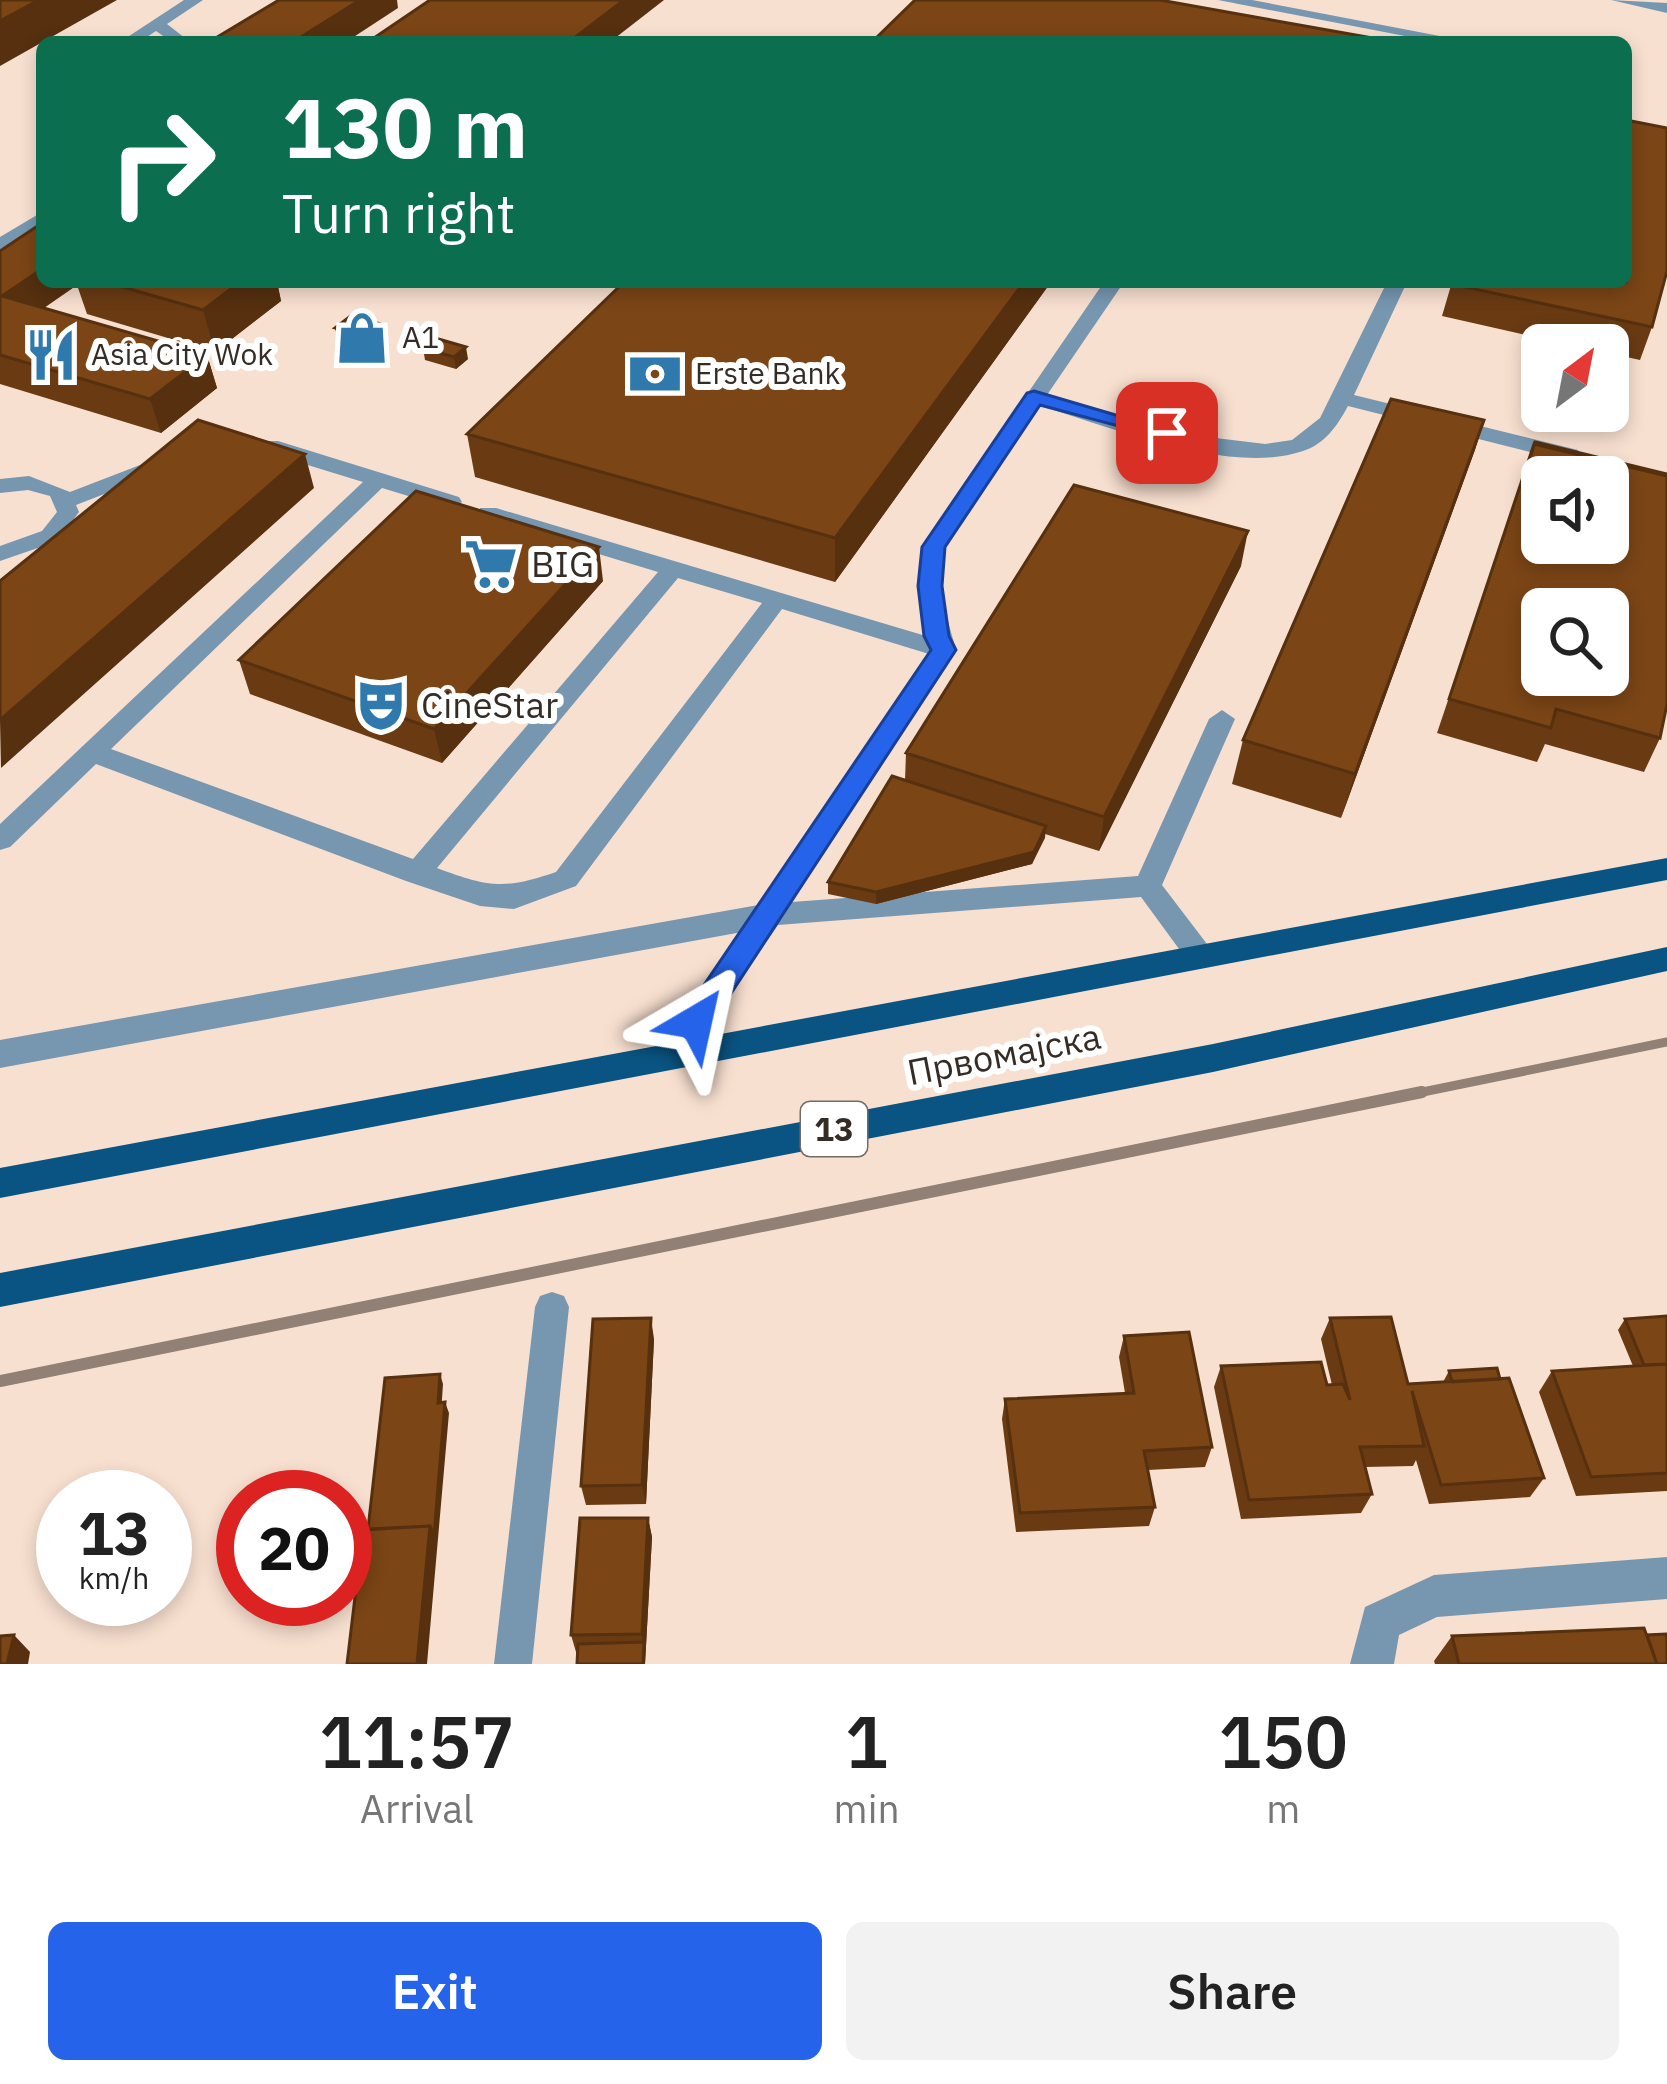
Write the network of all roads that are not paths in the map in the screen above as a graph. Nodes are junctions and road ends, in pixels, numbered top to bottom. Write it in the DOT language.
graph roads {
  1 [pos="195,0"];
  2 [pos="1226,0"];
  3 [pos="1618,0"];
  4 [pos="1667,8"];
  5 [pos="1296,13"];
  6 [pos="156,24"];
  7 [pos="137,36"];
  8 [pos="173,36"];
  9 [pos="1428,36"];
  10 [pos="36,221"];
  11 [pos="0,244"];
  12 [pos="1110,288"];
  13 [pos="1394,288"];
  14 [pos="1034,398"];
  15 [pos="1339,398"];
  16 [pos="252,439"];
  17 [pos="1573,456"];
  18 [pos="170,459"];
  19 [pos="379,479"];
  20 [pos="0,486"];
  21 [pos="67,501"];
  22 [pos="0,554"];
  23 [pos="674,568"];
  24 [pos="777,600"];
  25 [pos="944,650"];
  26 [pos="1222,719"];
  27 [pos="91,752"];
  28 [pos="0,840"];
  29 [pos="1667,869"];
  30 [pos="416,874"];
  31 [pos="1148,886"];
  32 [pos="769,915"];
  33 [pos="1200,956"];
  34 [pos="1667,959"];
  35 [pos="0,1054"];
  36 [pos="671,1055"];
  37 [pos="0,1183"];
  38 [pos="0,1289"];
  39 [pos="552,1307"];
  40 [pos="1667,1578"];
  41 [pos="1376,1643"];
  42 [pos="513,1664"];
  1 -- 6 [label="lane"];
  2 -- 5 [label="lane"];
  3 -- 4 [label="street"];
  5 -- 9 [label="lane"];
  6 -- 7 [label="lane"];
  6 -- 8 [label="lane"];
  10 -- 11 [label="lane"];
  12 -- 14 [label="lane"];
  13 -- 15 [label="lane"];
  14 -- 15 [label="lane"];
  14 -- 25 [label="lane"];
  15 -- 17 [label="lane"];
  16 -- 19 [label="lane"];
  18 -- 21 [label="lane"];
  19 -- 23 [label="lane"];
  19 -- 27 [label="lane"];
  20 -- 21 [label="lane"];
  21 -- 22 [label="lane"];
  23 -- 24 [label="lane"];
  23 -- 30 [label="lane"];
  24 -- 25 [label="lane"];
  24 -- 30 [label="lane"];
  25 -- 32 [label="lane"];
  26 -- 31 [label="lane"];
  27 -- 28 [label="lane"];
  27 -- 30 [label="lane"];
  29 -- 33 [label="main road, Првомајска"];
  31 -- 32 [label="lane"];
  31 -- 33 [label="lane"];
  32 -- 35 [label="street"];
  32 -- 36 [label="lane"];
  33 -- 36 [label="main road, Првомајска"];
  34 -- 38 [label="main road, Првомајска / 13"];
  36 -- 37 [label="main road, Првомајска"];
  39 -- 42 [label="lane"];
  40 -- 41 [label="street"];
}
